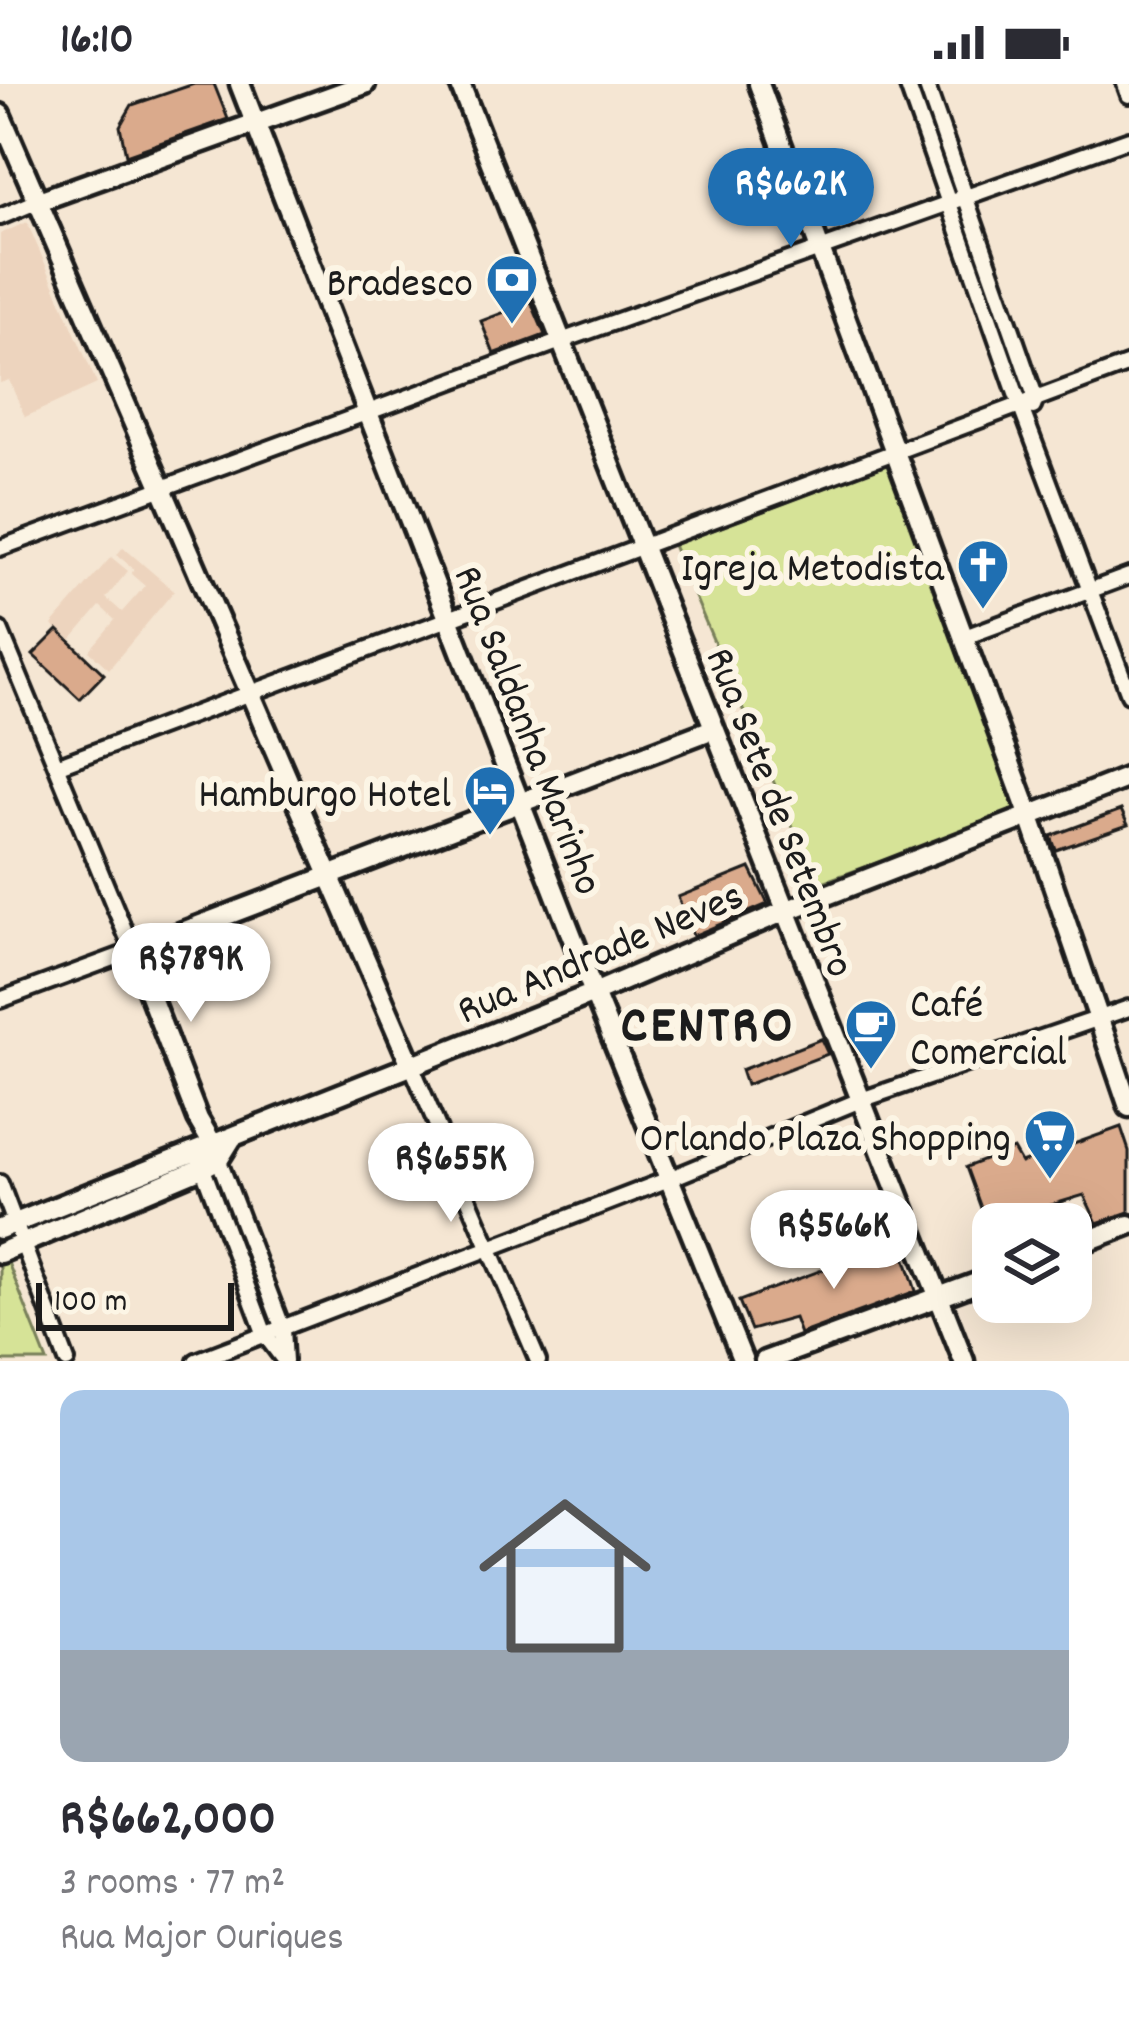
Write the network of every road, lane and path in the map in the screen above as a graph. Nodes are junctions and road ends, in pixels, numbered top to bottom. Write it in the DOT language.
graph roads {
  1 [pos="240,84"];
  2 [pos="365,84"];
  3 [pos="460,84"];
  4 [pos="759,84"];
  5 [pos="907,84"];
  6 [pos="926,84"];
  7 [pos="1125,84"];
  8 [pos="1129,95"];
  9 [pos="0,113"];
  10 [pos="255,122"];
  11 [pos="1129,139"];
  12 [pos="965,197"];
  13 [pos="36,202"];
  14 [pos="950,202"];
  15 [pos="0,218"];
  16 [pos="819,249"];
  17 [pos="984,249"];
  18 [pos="968,254"];
  19 [pos="1012,328"];
  20 [pos="996,335"];
  21 [pos="560,340"];
  22 [pos="1129,364"];
  23 [pos="1036,399"];
  24 [pos="1020,405"];
  25 [pos="367,412"];
  26 [pos="1027,423"];
  27 [pos="894,453"];
  28 [pos="159,487"];
  29 [pos="641,546"];
  30 [pos="0,548"];
  31 [pos="1129,577"];
  32 [pos="1090,591"];
  33 [pos="450,619"];
  34 [pos="0,630"];
  35 [pos="962,638"];
  36 [pos="250,694"];
  37 [pos="1129,694"];
  38 [pos="712,729"];
  39 [pos="59,765"];
  40 [pos="1129,777"];
  41 [pos="521,802"];
  42 [pos="1030,817"];
  43 [pos="328,878"];
  44 [pos="784,912"];
  45 [pos="133,951"];
  46 [pos="594,993"];
  47 [pos="0,1000"];
  48 [pos="1129,1008"];
  49 [pos="1099,1019"];
  50 [pos="412,1067"];
  51 [pos="858,1101"];
  52 [pos="1129,1107"];
  53 [pos="207,1155"];
  54 [pos="669,1178"];
  55 [pos="0,1183"];
  56 [pos="105,1187"];
  57 [pos="114,1207"];
  58 [pos="1129,1225"];
  59 [pos="8,1226"];
  60 [pos="1092,1239"];
  61 [pos="21,1244"];
  62 [pos="487,1247"];
  63 [pos="0,1252"];
  64 [pos="972,1285"];
  65 [pos="940,1298"];
  66 [pos="283,1329"];
  67 [pos="265,1335"];
  68 [pos="67,1361"];
  69 [pos="196,1361"];
  70 [pos="285,1361"];
  71 [pos="538,1361"];
  72 [pos="743,1361"];
  73 [pos="765,1361"];
  74 [pos="964,1361"];
  1 -- 10 [label="main road, Rua Saldanha Marinho"];
  2 -- 10 [label="main road"];
  3 -- 21 [label="main road, Rua Sete de Setembro"];
  4 -- 16 [label="main road"];
  5 -- 14 [label="street"];
  6 -- 12 [label="street"];
  7 -- 8 [label="street"];
  9 -- 13 [label="main road"];
  10 -- 13 [label="main road"];
  10 -- 25 [label="main road, Rua Saldanha Marinho"];
  11 -- 12 [label="street"];
  12 -- 14 [label="street"];
  12 -- 17 [label="street"];
  13 -- 15 [label="street"];
  13 -- 28 [label="main road"];
  14 -- 16 [label="street"];
  14 -- 18 [label="street"];
  16 -- 21 [label="street"];
  16 -- 27 [label="main road"];
  17 -- 18 [label="street"];
  17 -- 19 [label="street"];
  18 -- 20 [label="street"];
  19 -- 20 [label="street"];
  19 -- 23 [label="street"];
  20 -- 24 [label="street"];
  21 -- 25 [label="street"];
  21 -- 29 [label="main road, Rua Sete de Setembro"];
  22 -- 23 [label="street"];
  23 -- 24 [label="street"];
  23 -- 26 [label="street"];
  24 -- 26 [label="street"];
  24 -- 27 [label="street"];
  25 -- 28 [label="street"];
  25 -- 33 [label="main road, Rua Saldanha Marinho"];
  26 -- 32 [label="street"];
  27 -- 29 [label="street"];
  27 -- 35 [label="main road"];
  28 -- 30 [label="street"];
  28 -- 36 [label="main road"];
  29 -- 33 [label="street"];
  29 -- 38 [label="main road, Rua Sete de Setembro"];
  31 -- 32 [label="street"];
  32 -- 35 [label="street"];
  32 -- 37 [label="street"];
  33 -- 36 [label="street"];
  33 -- 41 [label="main road, Rua Saldanha Marinho"];
  34 -- 39 [label="street"];
  35 -- 42 [label="main road"];
  36 -- 39 [label="street"];
  36 -- 43 [label="main road"];
  38 -- 41 [label="main road"];
  38 -- 44 [label="main road, Rua Sete de Setembro"];
  39 -- 45 [label="street"];
  40 -- 42 [label="main road, Rua Andrade Neves"];
  41 -- 43 [label="main road"];
  41 -- 46 [label="main road, Rua Saldanha Marinho"];
  42 -- 44 [label="main road, Rua Andrade Neves"];
  42 -- 49 [label="main road"];
  43 -- 45 [label="main road"];
  43 -- 50 [label="main road"];
  44 -- 46 [label="main road, Rua Andrade Neves"];
  44 -- 51 [label="main road, Rua Sete de Setembro"];
  45 -- 47 [label="street"];
  45 -- 53 [label="main road"];
  46 -- 50 [label="main road, Rua Andrade Neves"];
  46 -- 54 [label="main road, Rua Saldanha Marinho"];
  48 -- 49 [label="street"];
  49 -- 51 [label="street"];
  49 -- 52 [label="main road"];
  50 -- 53 [label="main road, Rua Andrade Neves"];
  50 -- 62 [label="street"];
  51 -- 54 [label="street"];
  51 -- 65 [label="main road, Rua Sete de Setembro"];
  53 -- 56 [label="main road"];
  53 -- 57 [label="main road"];
  53 -- 66 [label="street"];
  53 -- 67 [label="street"];
  54 -- 62 [label="street"];
  54 -- 72 [label="main road, Rua Saldanha Marinho"];
  55 -- 59 [label="street"];
  56 -- 57 [label="main road"];
  56 -- 59 [label="main road"];
  57 -- 61 [label="main road"];
  58 -- 60 [label="main road"];
  59 -- 61 [label="street"];
  61 -- 63 [label="main road"];
  61 -- 68 [label="street"];
  62 -- 66 [label="street"];
  62 -- 71 [label="street"];
  64 -- 65 [label="main road"];
  65 -- 73 [label="main road"];
  65 -- 74 [label="main road, Rua Sete de Setembro"];
  66 -- 67 [label="street"];
  66 -- 70 [label="street"];
  67 -- 69 [label="street"];
  67 -- 70 [label="street"];
}
